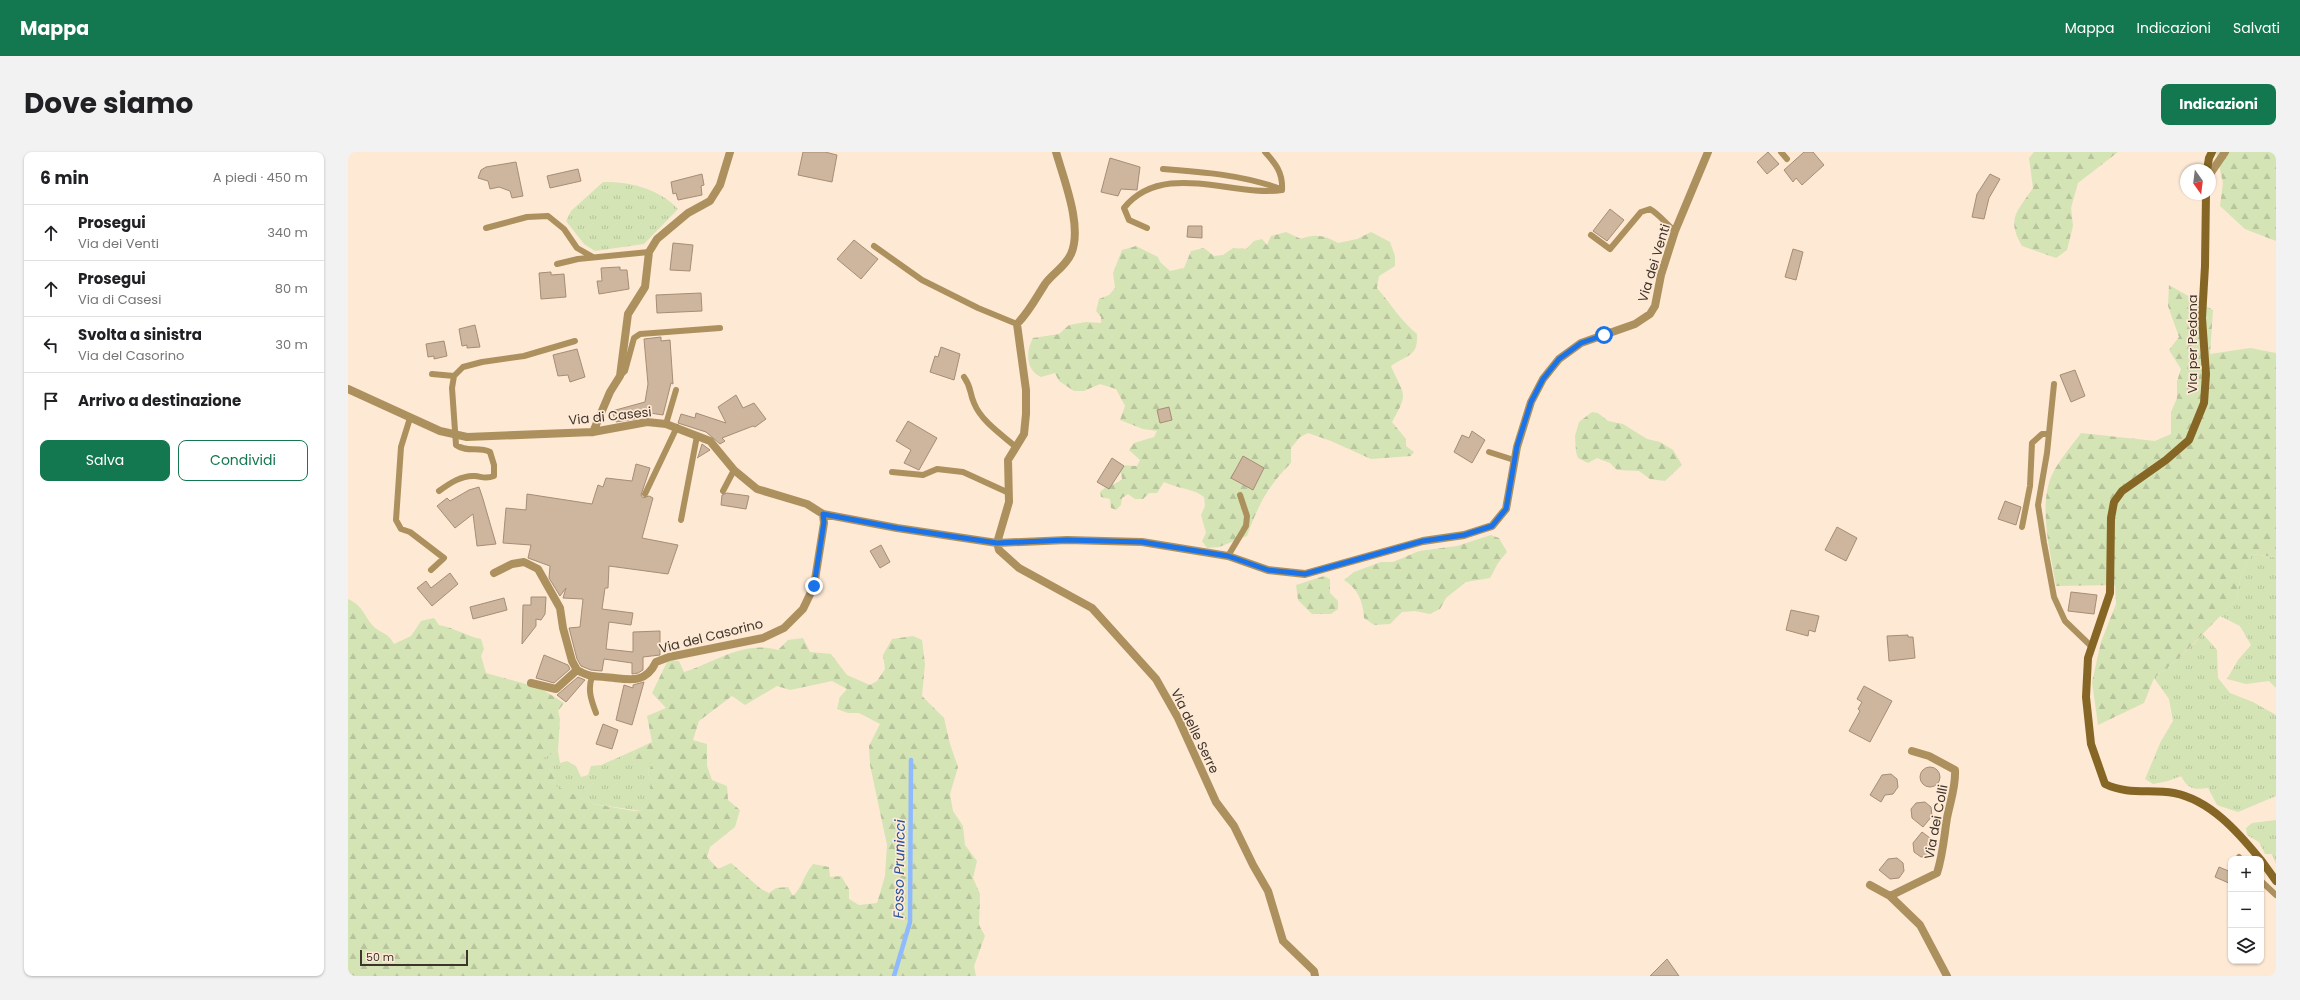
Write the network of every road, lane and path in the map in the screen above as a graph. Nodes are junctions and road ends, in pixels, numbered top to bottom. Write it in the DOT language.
graph roads {
  1 [pos="730,152"];
  2 [pos="1056,152"];
  3 [pos="1265,152"];
  4 [pos="1708,152"];
  5 [pos="1781,152"];
  6 [pos="2225,152"];
  7 [pos="2210,154"];
  8 [pos="1787,160"];
  9 [pos="2208,164"];
  10 [pos="2216,165"];
  11 [pos="1163,169"];
  12 [pos="1282,190"];
  13 [pos="2206,200"];
  14 [pos="486,228"];
  15 [pos="1147,228"];
  16 [pos="1675,231"];
  17 [pos="1590,235"];
  18 [pos="874,246"];
  19 [pos="649,252"];
  20 [pos="593,257"];
  21 [pos="557,264"];
  22 [pos="1017,324"];
  23 [pos="720,328"];
  24 [pos="576,341"];
  25 [pos="432,374"];
  26 [pos="454,376"];
  27 [pos="620,376"];
  28 [pos="964,377"];
  29 [pos="2054,384"];
  30 [pos="348,389"];
  31 [pos="676,390"];
  32 [pos="410,418"];
  33 [pos="666,424"];
  34 [pos="677,427"];
  35 [pos="593,432"];
  36 [pos="455,434"];
  37 [pos="2049,434"];
  38 [pos="697,436"];
  39 [pos="1016,447"];
  40 [pos="1489,452"];
  41 [pos="1514,460"];
  42 [pos="734,470"];
  43 [pos="892,472"];
  44 [pos="440,490"];
  45 [pos="723,491"];
  46 [pos="1009,493"];
  47 [pos="645,494"];
  48 [pos="1240,495"];
  49 [pos="823,514"];
  50 [pos="681,520"];
  51 [pos="2022,527"];
  52 [pos="997,543"];
  53 [pos="1228,556"];
  54 [pos="431,570"];
  55 [pos="494,573"];
  56 [pos="2092,648"];
  57 [pos="577,670"];
  58 [pos="592,677"];
  59 [pos="531,683"];
  60 [pos="596,714"];
  61 [pos="1912,751"];
  62 [pos="2257,856"];
  63 [pos="2264,865"];
  64 [pos="2276,881"];
  65 [pos="2264,884"];
  66 [pos="1870,885"];
  67 [pos="2276,895"];
  68 [pos="1890,896"];
  69 [pos="1316,974"];
  70 [pos="1947,976"];
  1 -- 19 [label="street"];
  2 -- 22 [label="street"];
  3 -- 12 [label="lane"];
  4 -- 16 [label="street, Via dei Venti"];
  5 -- 8 [label="lane"];
  6 -- 10 [label="street"];
  7 -- 9 [label="street"];
  11 -- 12 [label="lane"];
  12 -- 15 [label="lane"];
  13 -- 56 [label="street, Via per Pedona"];
  14 -- 20 [label="lane"];
  16 -- 17 [label="lane"];
  16 -- 41 [label="street, Via dei Venti"];
  18 -- 22 [label="lane"];
  19 -- 20 [label="lane"];
  19 -- 27 [label="street"];
  20 -- 21 [label="lane"];
  22 -- 39 [label="street"];
  23 -- 27 [label="lane"];
  24 -- 26 [label="lane"];
  25 -- 26 [label="lane"];
  26 -- 36 [label="lane"];
  27 -- 35 [label="street"];
  28 -- 39 [label="lane"];
  29 -- 37 [label="lane"];
  30 -- 32 [label="street, Via di Casesi"];
  31 -- 33 [label="lane"];
  32 -- 36 [label="street, Via di Casesi"];
  32 -- 54 [label="lane"];
  33 -- 34 [label="street, Via di Casesi"];
  33 -- 35 [label="street, Via di Casesi"];
  34 -- 38 [label="street, Via di Casesi"];
  34 -- 47 [label="lane"];
  35 -- 36 [label="street, Via di Casesi"];
  36 -- 44 [label="lane"];
  37 -- 51 [label="lane"];
  37 -- 56 [label="lane"];
  38 -- 42 [label="street, Via di Casesi"];
  38 -- 50 [label="lane"];
  39 -- 46 [label="street"];
  40 -- 41 [label="lane"];
  41 -- 53 [label="street, Via dei Venti"];
  42 -- 45 [label="lane"];
  42 -- 49 [label="street, Via di Casesi"];
  43 -- 46 [label="lane"];
  46 -- 52 [label="street"];
  48 -- 53 [label="lane"];
  49 -- 52 [label="street, Via di Casesi"];
  49 -- 58 [label="street, Via del Casorino"];
  52 -- 53 [label="street, Via dei Venti"];
  52 -- 69 [label="street, Via delle Serre"];
  55 -- 57 [label="street"];
  56 -- 62 [label="street, Via per Pedona"];
  57 -- 58 [label="street, Via del Casorino"];
  57 -- 59 [label="street"];
  58 -- 60 [label="lane"];
  61 -- 68 [label="street, Via dei Colli"];
  63 -- 64 [label="street"];
  65 -- 67 [label="lane"];
  66 -- 68 [label="street"];
  68 -- 70 [label="street"];
}
